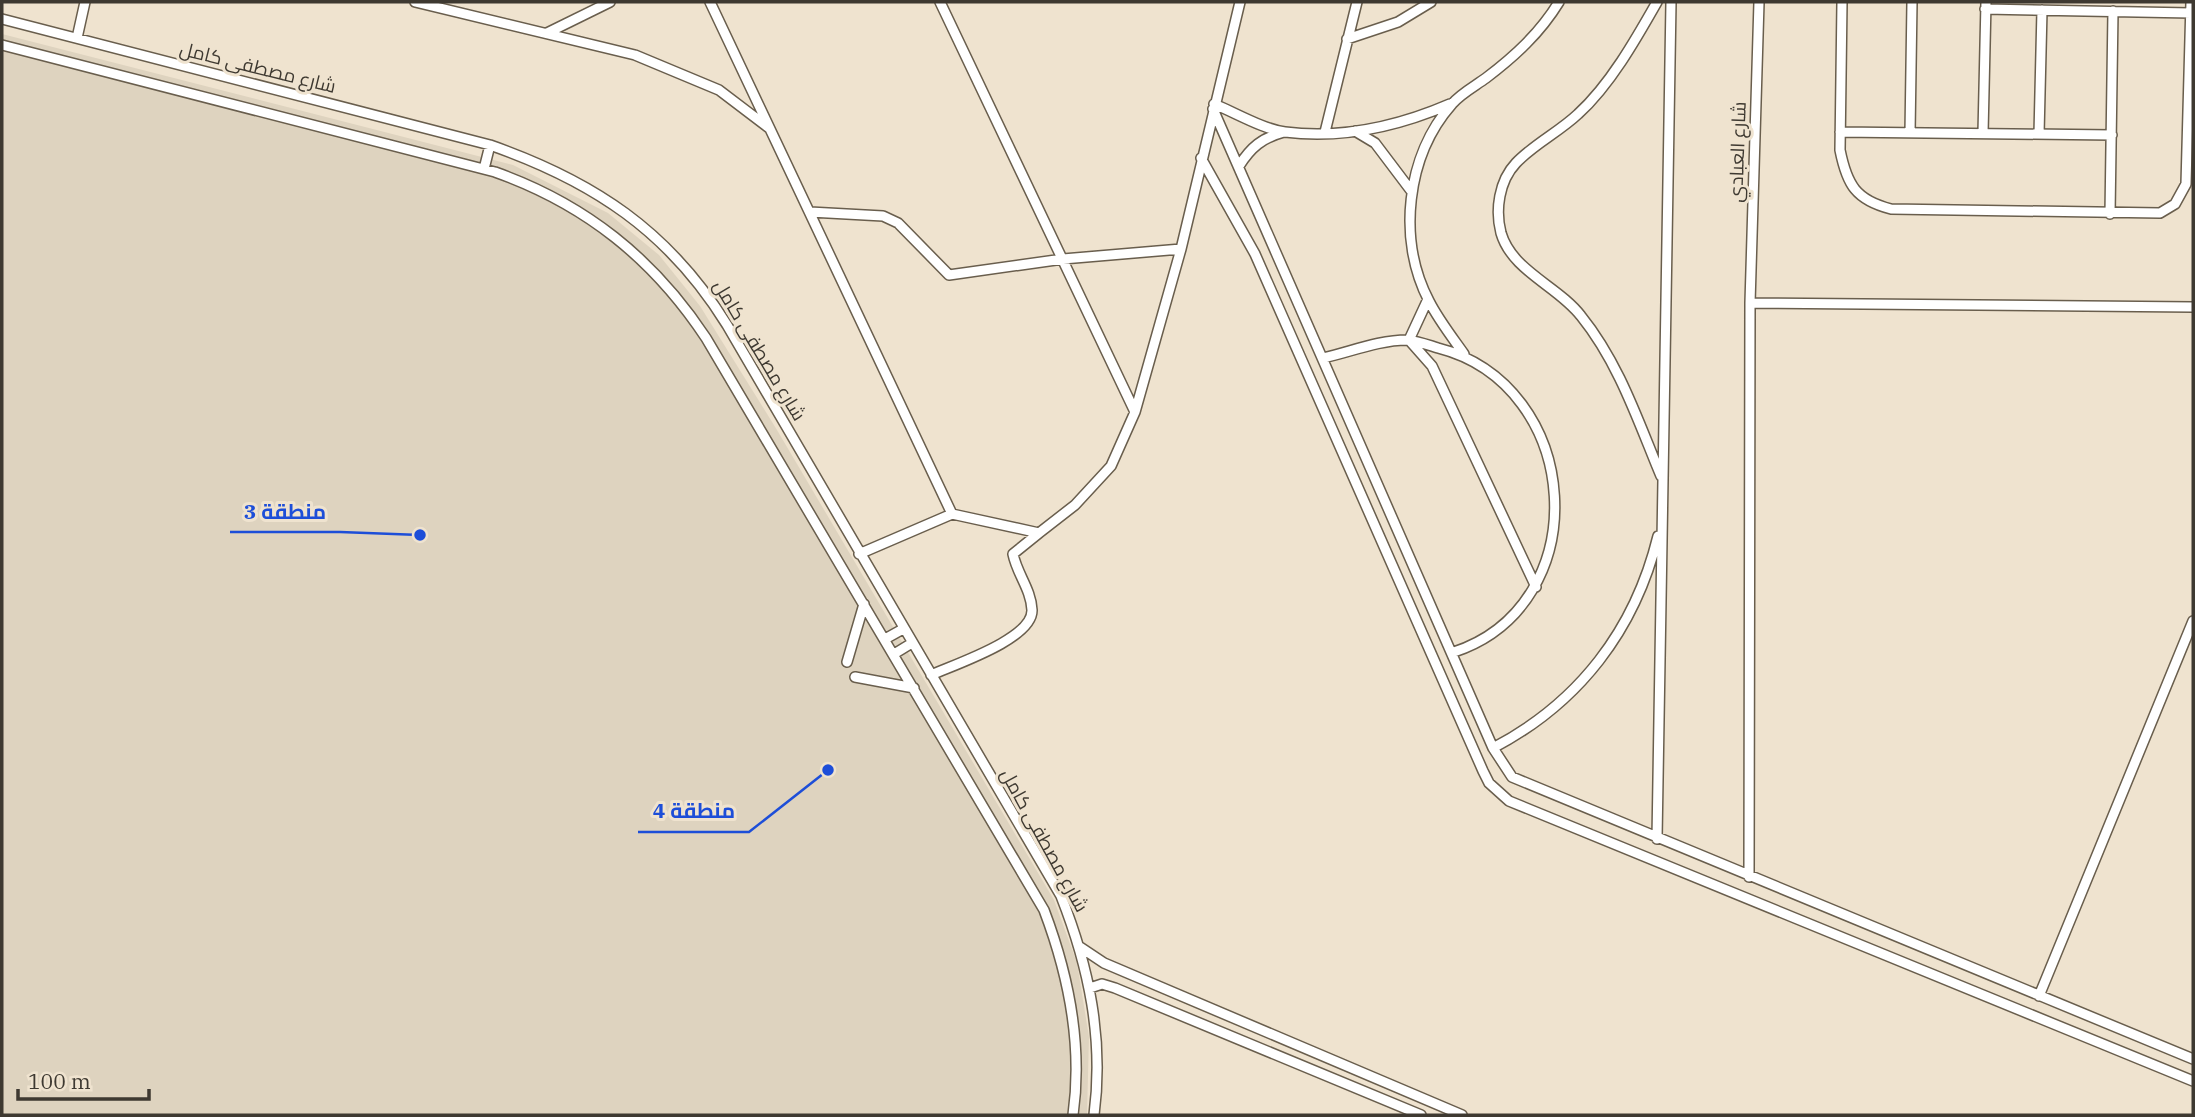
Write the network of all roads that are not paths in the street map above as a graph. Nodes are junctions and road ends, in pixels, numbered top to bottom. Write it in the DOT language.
graph roads {
  1 [pos="85,2"];
  2 [pos="415,2"];
  3 [pos="457,2"];
  4 [pos="610,2"];
  5 [pos="710,2"];
  6 [pos="940,2"];
  7 [pos="1240,2"];
  8 [pos="1357,2"];
  9 [pos="1431,2"];
  10 [pos="1559,2"];
  11 [pos="1657,2"];
  12 [pos="1671,2"];
  13 [pos="1759,2"];
  14 [pos="1842,2"];
  15 [pos="1913,2"];
  16 [pos="2191,2"];
  17 [pos="1985,5"];
  18 [pos="445,9"];
  19 [pos="2042,10"];
  20 [pos="2113,11"];
  21 [pos="2191,13"];
  22 [pos="2,19"];
  23 [pos="547,33"];
  24 [pos="77,38"];
  25 [pos="1347,39"];
  26 [pos="2,45"];
  27 [pos="1452,104"];
  28 [pos="1214,107"];
  29 [pos="771,129"];
  30 [pos="1355,131"];
  31 [pos="1284,132"];
  32 [pos="1325,132"];
  33 [pos="1840,132"];
  34 [pos="1910,132"];
  35 [pos="1983,133"];
  36 [pos="2039,134"];
  37 [pos="2112,135"];
  38 [pos="490,145"];
  39 [pos="1201,158"];
  40 [pos="1239,166"];
  41 [pos="484,169"];
  42 [pos="1412,192"];
  43 [pos="810,212"];
  44 [pos="2110,214"];
  45 [pos="1181,249"];
  46 [pos="1063,259"];
  47 [pos="1428,299"];
  48 [pos="1751,303"];
  49 [pos="2193,307"];
  50 [pos="1409,340"];
  51 [pos="1464,354"];
  52 [pos="1324,358"];
  53 [pos="1135,412"];
  54 [pos="1663,481"];
  55 [pos="952,514"];
  56 [pos="1662,521"];
  57 [pos="1039,533"];
  58 [pos="859,554"];
  59 [pos="1536,587"];
  60 [pos="864,604"];
  61 [pos="2193,621"];
  62 [pos="903,628"];
  63 [pos="885,639"];
  64 [pos="912,643"];
  65 [pos="1454,652"];
  66 [pos="894,654"];
  67 [pos="847,662"];
  68 [pos="930,675"];
  69 [pos="855,677"];
  70 [pos="914,688"];
  71 [pos="1493,748"];
  72 [pos="1657,839"];
  73 [pos="1749,877"];
  74 [pos="1079,947"];
  75 [pos="1090,988"];
  76 [pos="2039,996"];
  77 [pos="2193,1059"];
  78 [pos="2193,1081"];
  79 [pos="1073,1115"];
  80 [pos="1094,1115"];
  81 [pos="1421,1115"];
  82 [pos="1462,1115"];
  1 -- 24 [label="street"];
  2 -- 18 [label="street"];
  3 -- 18 [label="street"];
  4 -- 23 [label="street"];
  5 -- 29 [label="street"];
  6 -- 46 [label="street"];
  7 -- 28 [label="street"];
  8 -- 25 [label="street"];
  9 -- 25 [label="street"];
  10 -- 27 [label="street"];
  11 -- 54 [label="street"];
  12 -- 54 [label="street"];
  13 -- 48 [label="street, شارع العبادي"];
  14 -- 33 [label="street"];
  15 -- 34 [label="street"];
  16 -- 21 [label="street"];
  17 -- 19 [label="street"];
  17 -- 35 [label="street"];
  18 -- 23 [label="street"];
  19 -- 20 [label="street"];
  19 -- 36 [label="street"];
  20 -- 21 [label="street"];
  20 -- 37 [label="street"];
  21 -- 44 [label="street"];
  22 -- 24 [label="street, شارع مصطفى كامل"];
  23 -- 29 [label="street"];
  24 -- 38 [label="street, شارع مصطفى كامل"];
  25 -- 32 [label="street"];
  26 -- 41 [label="street, شارع مصطفى كامل"];
  27 -- 30 [label="street"];
  27 -- 42 [label="street"];
  28 -- 31 [label="street"];
  28 -- 39 [label="street"];
  28 -- 40 [label="street"];
  29 -- 43 [label="street"];
  30 -- 32 [label="street"];
  30 -- 42 [label="street"];
  31 -- 32 [label="street"];
  31 -- 40 [label="street"];
  33 -- 34 [label="street"];
  33 -- 44 [label="street"];
  34 -- 35 [label="street"];
  35 -- 36 [label="street"];
  36 -- 37 [label="street"];
  37 -- 44 [label="street"];
  38 -- 41 [label="street"];
  38 -- 58 [label="street, شارع مصطفى كامل"];
  39 -- 45 [label="street"];
  39 -- 78 [label="street"];
  40 -- 52 [label="street"];
  41 -- 60 [label="street, شارع مصطفى كامل"];
  42 -- 47 [label="street"];
  43 -- 46 [label="street"];
  43 -- 55 [label="street"];
  45 -- 46 [label="street"];
  45 -- 53 [label="street"];
  46 -- 53 [label="street"];
  47 -- 50 [label="street"];
  47 -- 51 [label="street"];
  48 -- 49 [label="street"];
  48 -- 73 [label="street, شارع العبادي"];
  50 -- 51 [label="street"];
  50 -- 52 [label="street"];
  50 -- 59 [label="street"];
  51 -- 59 [label="street"];
  52 -- 65 [label="street"];
  53 -- 57 [label="street"];
  54 -- 56 [label="street"];
  55 -- 57 [label="street"];
  55 -- 58 [label="street"];
  56 -- 71 [label="street"];
  56 -- 72 [label="street"];
  57 -- 68 [label="street"];
  58 -- 62 [label="street, شارع مصطفى كامل"];
  59 -- 65 [label="street"];
  60 -- 63 [label="street, شارع مصطفى كامل"];
  60 -- 67 [label="street"];
  61 -- 76 [label="street"];
  62 -- 63 [label="street"];
  62 -- 64 [label="street, شارع مصطفى كامل"];
  63 -- 66 [label="street, شارع مصطفى كامل"];
  64 -- 66 [label="street"];
  64 -- 68 [label="street, شارع مصطفى كامل"];
  65 -- 71 [label="street"];
  66 -- 70 [label="street, شارع مصطفى كامل"];
  68 -- 74 [label="street, شارع مصطفى كامل"];
  69 -- 70 [label="street"];
  70 -- 79 [label="street, شارع مصطفى كامل"];
  71 -- 72 [label="street"];
  72 -- 73 [label="street"];
  73 -- 76 [label="street"];
  74 -- 75 [label="street, شارع مصطفى كامل"];
  74 -- 82 [label="street"];
  75 -- 80 [label="street, شارع مصطفى كامل"];
  75 -- 81 [label="street"];
  76 -- 77 [label="street"];
}
